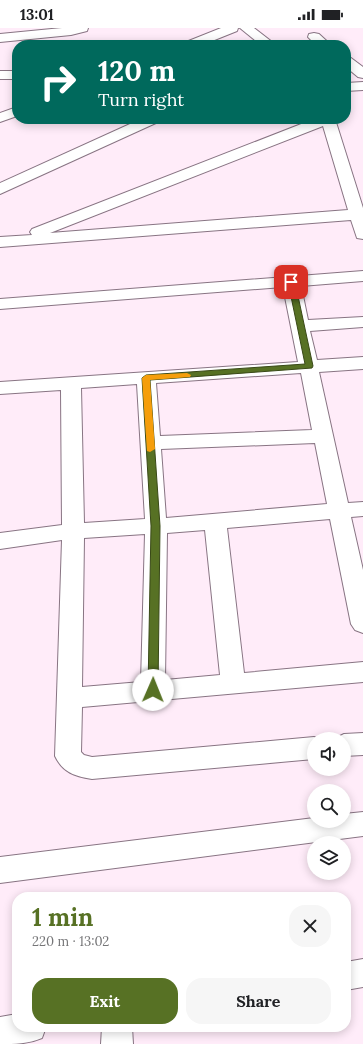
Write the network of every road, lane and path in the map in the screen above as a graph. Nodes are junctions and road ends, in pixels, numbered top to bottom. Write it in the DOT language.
graph roads {
  1 [pos="82,28"];
  2 [pos="232,28"];
  3 [pos="246,28"];
  4 [pos="0,38"];
  5 [pos="12,40"];
  6 [pos="23,40"];
  7 [pos="203,40"];
  8 [pos="262,40"];
  9 [pos="351,65"];
  10 [pos="12,74"];
  11 [pos="363,74"];
  12 [pos="0,75"];
  13 [pos="363,86"];
  14 [pos="351,87"];
  15 [pos="12,113"];
  16 [pos="0,118"];
  17 [pos="142,124"];
  18 [pos="315,124"];
  19 [pos="330,124"];
  20 [pos="0,189"];
  21 [pos="360,215"];
  22 [pos="363,234"];
  23 [pos="7,241"];
  24 [pos="363,276"];
  25 [pos="291,282"];
  26 [pos="0,304"];
  27 [pos="363,322"];
  28 [pos="301,326"];
  29 [pos="363,363"];
  30 [pos="309,366"];
  31 [pos="146,378"];
  32 [pos="72,383"];
  33 [pos="0,388"];
  34 [pos="324,436"];
  35 [pos="150,443"];
  36 [pos="363,509"];
  37 [pos="339,510"];
  38 [pos="215,521"];
  39 [pos="156,526"];
  40 [pos="73,531"];
  41 [pos="0,541"];
  42 [pos="363,624"];
  43 [pos="363,672"];
  44 [pos="233,683"];
  45 [pos="153,690"];
  46 [pos="69,698"];
  47 [pos="363,744"];
  48 [pos="351,745"];
  49 [pos="307,749"];
  50 [pos="363,824"];
  51 [pos="0,870"];
  52 [pos="363,973"];
  53 [pos="351,975"];
  54 [pos="12,1030"];
  55 [pos="0,1032"];
  56 [pos="117,1032"];
  57 [pos="118,1044"];
  1 -- 6 [label="street"];
  2 -- 7 [label="street"];
  3 -- 8 [label="street"];
  4 -- 5 [label="street"];
  9 -- 11 [label="street"];
  10 -- 12 [label="street"];
  13 -- 14 [label="street"];
  15 -- 16 [label="street"];
  17 -- 20 [label="street"];
  18 -- 23 [label="street"];
  19 -- 21 [label="street"];
  21 -- 22 [label="street"];
  21 -- 23 [label="street"];
  24 -- 25 [label="street"];
  25 -- 26 [label="street"];
  25 -- 28 [label="street"];
  27 -- 28 [label="street"];
  28 -- 30 [label="street"];
  29 -- 30 [label="street"];
  30 -- 31 [label="street"];
  30 -- 34 [label="street"];
  31 -- 32 [label="street"];
  31 -- 35 [label="street"];
  32 -- 33 [label="street"];
  32 -- 40 [label="street"];
  34 -- 35 [label="street"];
  34 -- 37 [label="street"];
  35 -- 39 [label="street"];
  36 -- 37 [label="street"];
  37 -- 38 [label="street"];
  37 -- 42 [label="street"];
  38 -- 39 [label="street"];
  38 -- 44 [label="street"];
  39 -- 40 [label="street"];
  39 -- 45 [label="street"];
  40 -- 41 [label="street"];
  40 -- 46 [label="street"];
  43 -- 44 [label="street"];
  44 -- 45 [label="street"];
  45 -- 46 [label="street"];
  46 -- 49 [label="street"];
  47 -- 48 [label="street"];
  50 -- 51 [label="street"];
  52 -- 53 [label="street"];
  54 -- 55 [label="street"];
  56 -- 57 [label="street"];
}
